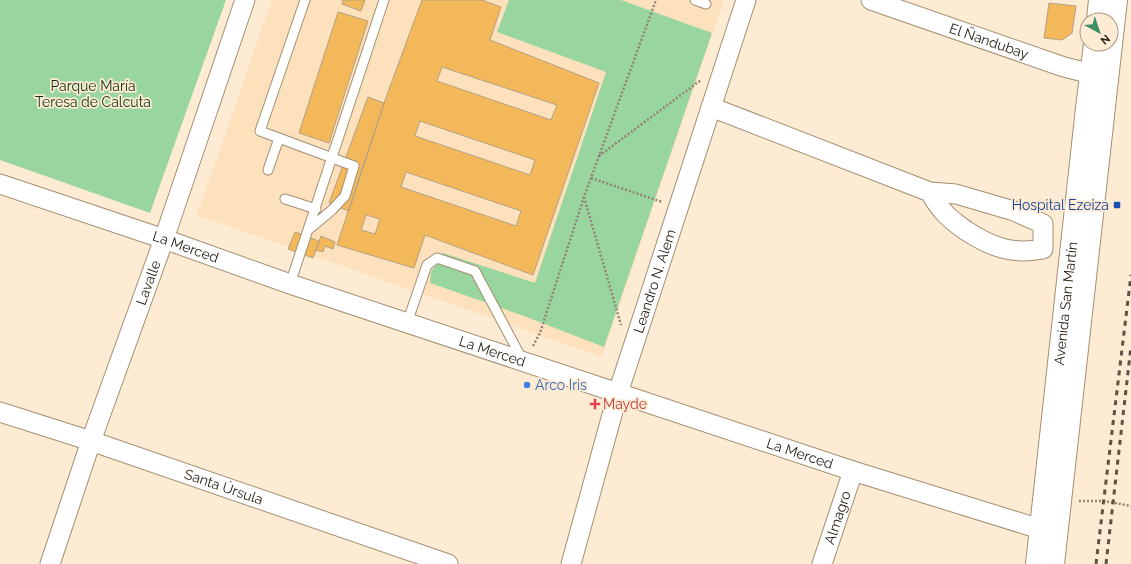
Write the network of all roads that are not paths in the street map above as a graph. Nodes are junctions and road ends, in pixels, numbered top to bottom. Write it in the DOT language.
graph roads {
  1 [pos="245,0"];
  2 [pos="305,0"];
  3 [pos="384,0"];
  4 [pos="695,0"];
  5 [pos="746,0"];
  6 [pos="871,0"];
  7 [pos="1100,0"];
  8 [pos="1116,0"];
  9 [pos="706,4"];
  10 [pos="1099,12"];
  11 [pos="1115,12"];
  12 [pos="1096,52"];
  13 [pos="1108,52"];
  14 [pos="1100,73"];
  15 [pos="710,107"];
  16 [pos="279,138"];
  17 [pos="332,158"];
  18 [pos="268,170"];
  19 [pos="0,184"];
  20 [pos="930,192"];
  21 [pos="286,199"];
  22 [pos="316,209"];
  23 [pos="308,230"];
  24 [pos="164,239"];
  25 [pos="290,284"];
  26 [pos="407,323"];
  27 [pos="524,362"];
  28 [pos="618,393"];
  29 [pos="0,412"];
  30 [pos="91,442"];
  31 [pos="853,471"];
  32 [pos="1048,531"];
  33 [pos="50,564"];
  34 [pos="448,564"];
  35 [pos="571,564"];
  36 [pos="822,564"];
  37 [pos="1036,564"];
  38 [pos="1053,564"];
  1 -- 24 [label="street, Lavalle"];
  2 -- 16 [label="lane"];
  3 -- 17 [label="lane"];
  4 -- 9 [label="lane"];
  5 -- 15 [label="street, Leandro N. Alem"];
  6 -- 14 [label="street, El Ñandubay"];
  7 -- 10 [label="main road"];
  8 -- 11 [label="main road, Avenida San Martín"];
  12 -- 14 [label="main road, Avenida San Martín"];
  13 -- 14 [label="main road, Avenida San Martín"];
  14 -- 32 [label="main road, Avenida San Martín"];
  15 -- 20 [label="street"];
  15 -- 28 [label="street, Leandro N. Alem"];
  16 -- 17 [label="lane"];
  16 -- 18 [label="lane"];
  17 -- 22 [label="lane"];
  17 -- 23 [label="lane"];
  19 -- 24 [label="street, La Merced"];
  20 -- 20 [label="street"];
  21 -- 22 [label="lane"];
  22 -- 23 [label="lane"];
  23 -- 25 [label="lane"];
  24 -- 25 [label="street, La Merced"];
  24 -- 30 [label="street, Lavalle"];
  25 -- 26 [label="street, La Merced"];
  26 -- 27 [label="street, La Merced"];
  26 -- 27 [label="lane"];
  27 -- 28 [label="street, La Merced"];
  28 -- 31 [label="street, La Merced"];
  28 -- 35 [label="street, Leandro N. Alem"];
  29 -- 30 [label="street, Santa Úrsula"];
  30 -- 33 [label="street, Lavalle"];
  30 -- 34 [label="street, Santa Úrsula"];
  31 -- 32 [label="street, La Merced"];
  31 -- 36 [label="street, Almagro"];
  32 -- 37 [label="main road, Avenida San Martín"];
  32 -- 38 [label="main road, Avenida San Martín"];
}
